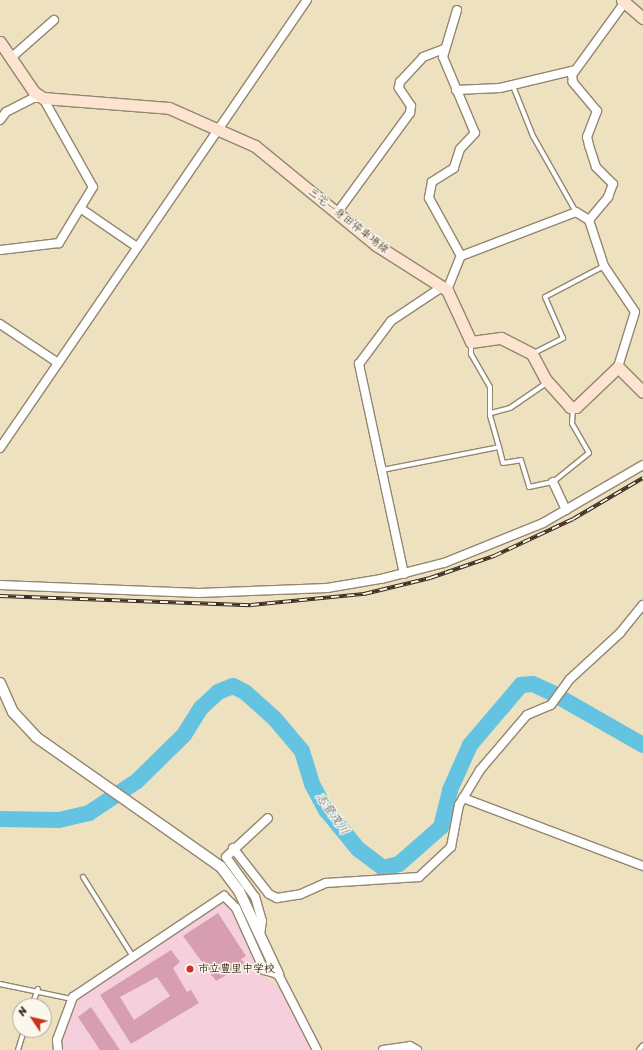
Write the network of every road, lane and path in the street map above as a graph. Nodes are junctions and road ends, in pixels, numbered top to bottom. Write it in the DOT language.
graph roads {
  1 [pos="308,0"];
  2 [pos="623,1"];
  3 [pos="457,10"];
  4 [pos="643,18"];
  5 [pos="54,20"];
  6 [pos="0,42"];
  7 [pos="444,49"];
  8 [pos="12,57"];
  9 [pos="575,70"];
  10 [pos="513,86"];
  11 [pos="456,90"];
  12 [pos="43,98"];
  13 [pos="3,112"];
  14 [pos="0,120"];
  15 [pos="219,129"];
  16 [pos="80,208"];
  17 [pos="576,212"];
  18 [pos="337,213"];
  19 [pos="589,220"];
  20 [pos="137,247"];
  21 [pos="0,250"];
  22 [pos="460,256"];
  23 [pos="604,266"];
  24 [pos="445,288"];
  25 [pos="0,324"];
  26 [pos="471,342"];
  27 [pos="532,354"];
  28 [pos="58,364"];
  29 [pos="618,367"];
  30 [pos="548,382"];
  31 [pos="643,392"];
  32 [pos="573,408"];
  33 [pos="491,413"];
  34 [pos="498,447"];
  35 [pos="0,448"];
  36 [pos="643,465"];
  37 [pos="381,470"];
  38 [pos="553,482"];
  39 [pos="566,510"];
  40 [pos="404,574"];
  41 [pos="0,585"];
  42 [pos="643,605"];
  43 [pos="0,683"];
  44 [pos="463,798"];
  45 [pos="268,818"];
  46 [pos="233,848"];
  47 [pos="643,866"];
  48 [pos="83,876"];
  49 [pos="260,935"];
  50 [pos="132,955"];
  51 [pos="278,974"];
  52 [pos="0,984"];
  53 [pos="38,989"];
  54 [pos="35,998"];
  55 [pos="72,999"];
  56 [pos="22,1038"];
  57 [pos="643,1045"];
  58 [pos="18,1050"];
  59 [pos="58,1050"];
  60 [pos="317,1050"];
  61 [pos="383,1050"];
  62 [pos="417,1050"];
  63 [pos="639,1050"];
  1 -- 15 [label="street"];
  2 -- 4 [label="main road"];
  2 -- 9 [label="street"];
  3 -- 7 [label="street"];
  5 -- 8 [label="street"];
  6 -- 8 [label="main road"];
  7 -- 11 [label="street"];
  7 -- 18 [label="street"];
  8 -- 12 [label="main road"];
  9 -- 10 [label="street"];
  9 -- 19 [label="street"];
  10 -- 11 [label="street"];
  10 -- 17 [label="lane"];
  11 -- 22 [label="street"];
  12 -- 13 [label="street"];
  12 -- 15 [label="main road, 三宅一身田停車場線"];
  12 -- 16 [label="street"];
  13 -- 14 [label="street"];
  15 -- 18 [label="main road, 三宅一身田停車場線"];
  15 -- 20 [label="street"];
  16 -- 20 [label="street"];
  16 -- 21 [label="street"];
  17 -- 19 [label="street"];
  17 -- 22 [label="street"];
  18 -- 24 [label="main road, 三宅一身田停車場線"];
  19 -- 23 [label="street"];
  20 -- 28 [label="street"];
  22 -- 24 [label="street"];
  23 -- 27 [label="lane"];
  23 -- 29 [label="street"];
  24 -- 26 [label="main road"];
  24 -- 37 [label="street"];
  25 -- 28 [label="street"];
  26 -- 27 [label="main road"];
  26 -- 33 [label="lane"];
  27 -- 30 [label="main road"];
  28 -- 35 [label="street"];
  29 -- 31 [label="main road"];
  29 -- 32 [label="main road"];
  30 -- 32 [label="main road"];
  30 -- 33 [label="lane"];
  32 -- 38 [label="lane"];
  33 -- 34 [label="lane"];
  34 -- 37 [label="lane"];
  34 -- 38 [label="lane"];
  36 -- 39 [label="street"];
  37 -- 40 [label="street"];
  38 -- 39 [label="street"];
  39 -- 40 [label="street"];
  40 -- 41 [label="street"];
  42 -- 44 [label="street"];
  43 -- 49 [label="street"];
  44 -- 46 [label="street"];
  44 -- 47 [label="street"];
  45 -- 46 [label="street"];
  46 -- 49 [label="street"];
  48 -- 50 [label="lane"];
  49 -- 51 [label="street"];
  50 -- 51 [label="street"];
  50 -- 55 [label="street"];
  51 -- 60 [label="street"];
  52 -- 53 [label="lane"];
  53 -- 54 [label="lane"];
  53 -- 55 [label="lane"];
  55 -- 59 [label="street"];
  56 -- 58 [label="lane"];
  57 -- 63 [label="lane"];
  61 -- 62 [label="street"];
}
